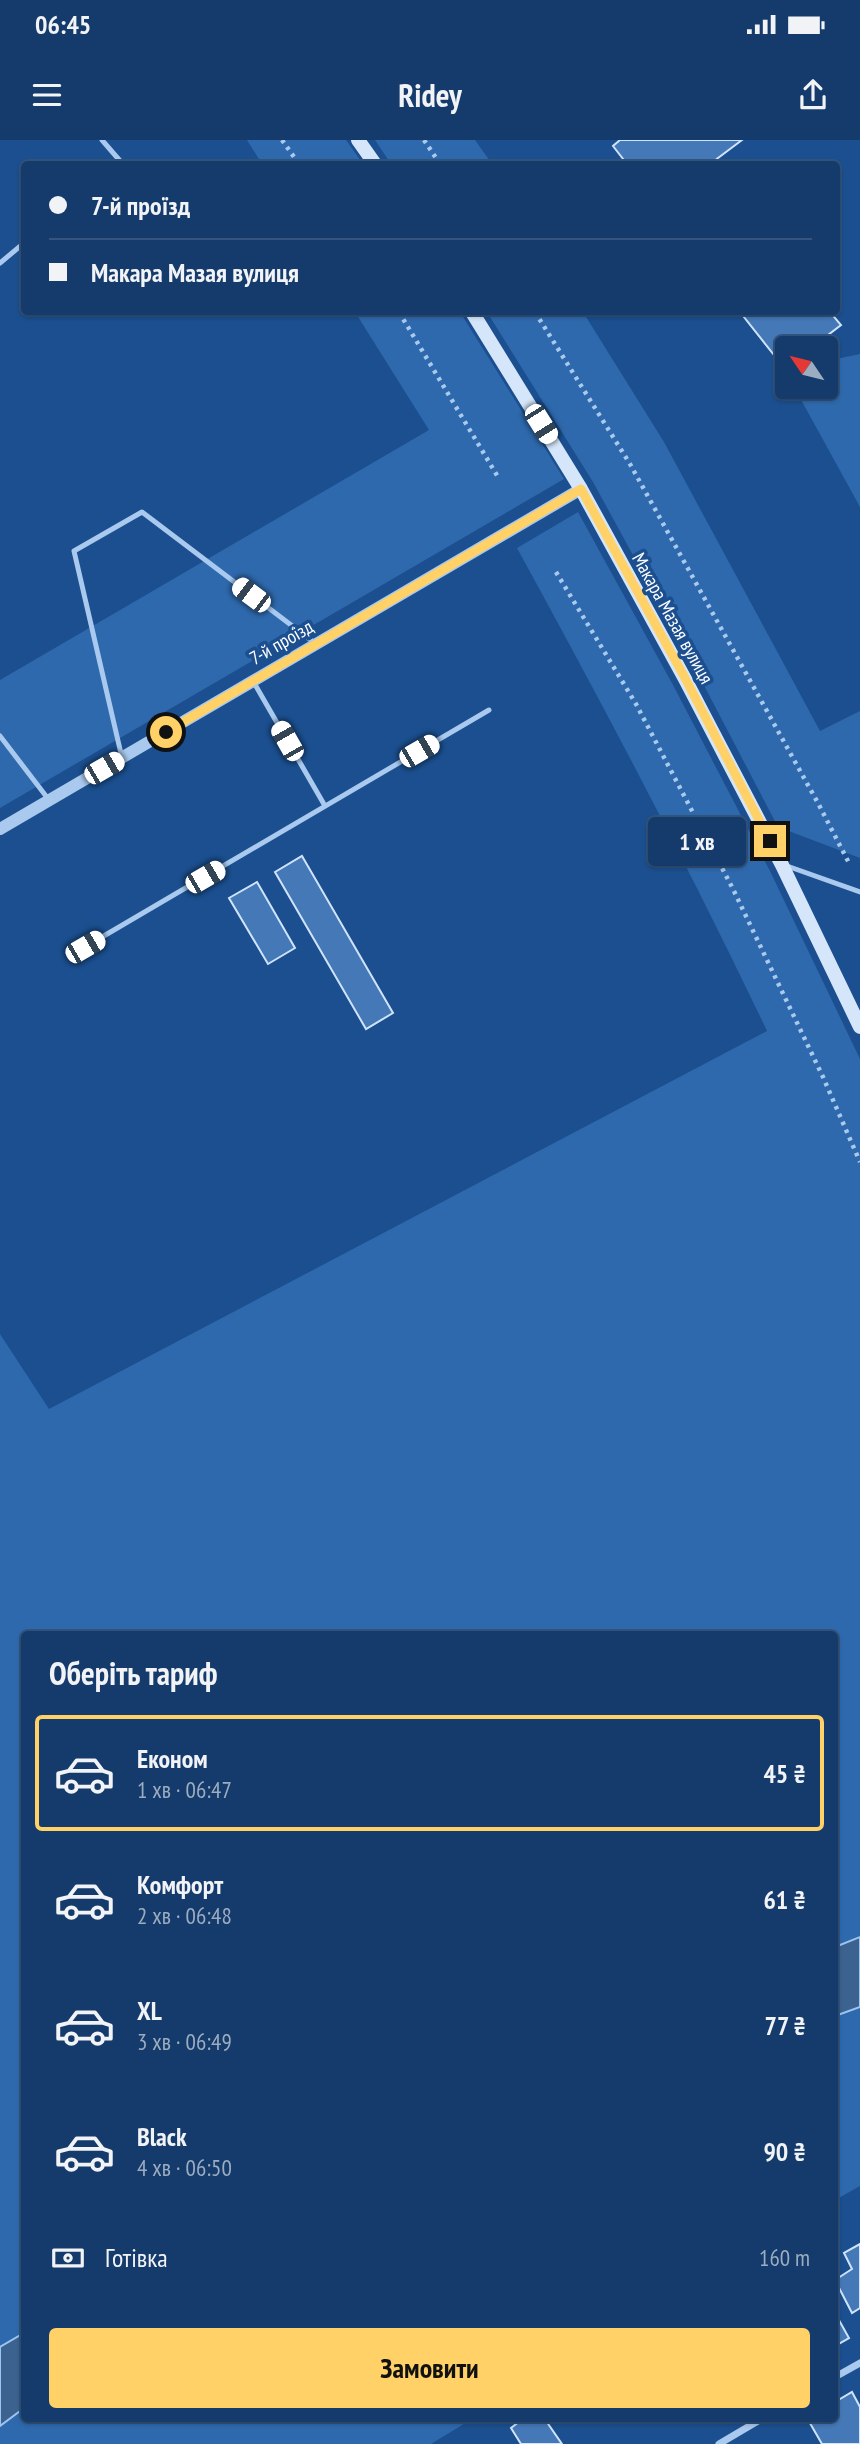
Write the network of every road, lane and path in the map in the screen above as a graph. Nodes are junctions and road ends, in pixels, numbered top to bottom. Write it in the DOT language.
graph roads {
  1 [pos="102,140"];
  2 [pos="282,140"];
  3 [pos="358,140"];
  4 [pos="424,140"];
  5 [pos="120,161"];
  6 [pos="297,161"];
  7 [pos="373,161"];
  8 [pos="438,161"];
  9 [pos="21,246"];
  10 [pos="0,263"];
  11 [pos="401,315"];
  12 [pos="474,315"];
  13 [pos="537,315"];
  14 [pos="498,477"];
  15 [pos="581,489"];
  16 [pos="556,572"];
  17 [pos="316,644"];
  18 [pos="253,681"];
  19 [pos="489,710"];
  20 [pos="0,736"];
  21 [pos="122,758"];
  22 [pos="50,800"];
  23 [pos="326,806"];
  24 [pos="0,829"];
  25 [pos="782,865"];
  26 [pos="854,873"];
  27 [pos="860,892"];
  28 [pos="85,947"];
  29 [pos="860,1027"];
  30 [pos="860,1161"];
  31 [pos="860,2363"];
  32 [pos="838,2375"];
  33 [pos="756,2422"];
  34 [pos="719,2444"];
  1 -- 5 [label="lane"];
  2 -- 6 [label="path"];
  3 -- 7 [label="main road"];
  4 -- 8 [label="path"];
  9 -- 10 [label="lane"];
  11 -- 14 [label="path"];
  12 -- 15 [label="main road, Макара Мазая вулиця"];
  13 -- 26 [label="path"];
  15 -- 17 [label="street, 7-й проїзд"];
  15 -- 25 [label="main road, Макара Мазая вулиця"];
  16 -- 30 [label="path"];
  17 -- 18 [label="street, 7-й проїзд"];
  17 -- 21 [label="lane"];
  18 -- 21 [label="street, 7-й проїзд"];
  18 -- 23 [label="lane"];
  19 -- 23 [label="lane"];
  20 -- 22 [label="lane"];
  21 -- 22 [label="street, 7-й проїзд"];
  22 -- 24 [label="street, 7-й проїзд"];
  23 -- 28 [label="lane"];
  25 -- 27 [label="lane"];
  25 -- 29 [label="main road, Макара Мазая вулиця"];
  31 -- 32 [label="street"];
  33 -- 34 [label="street"];
}
